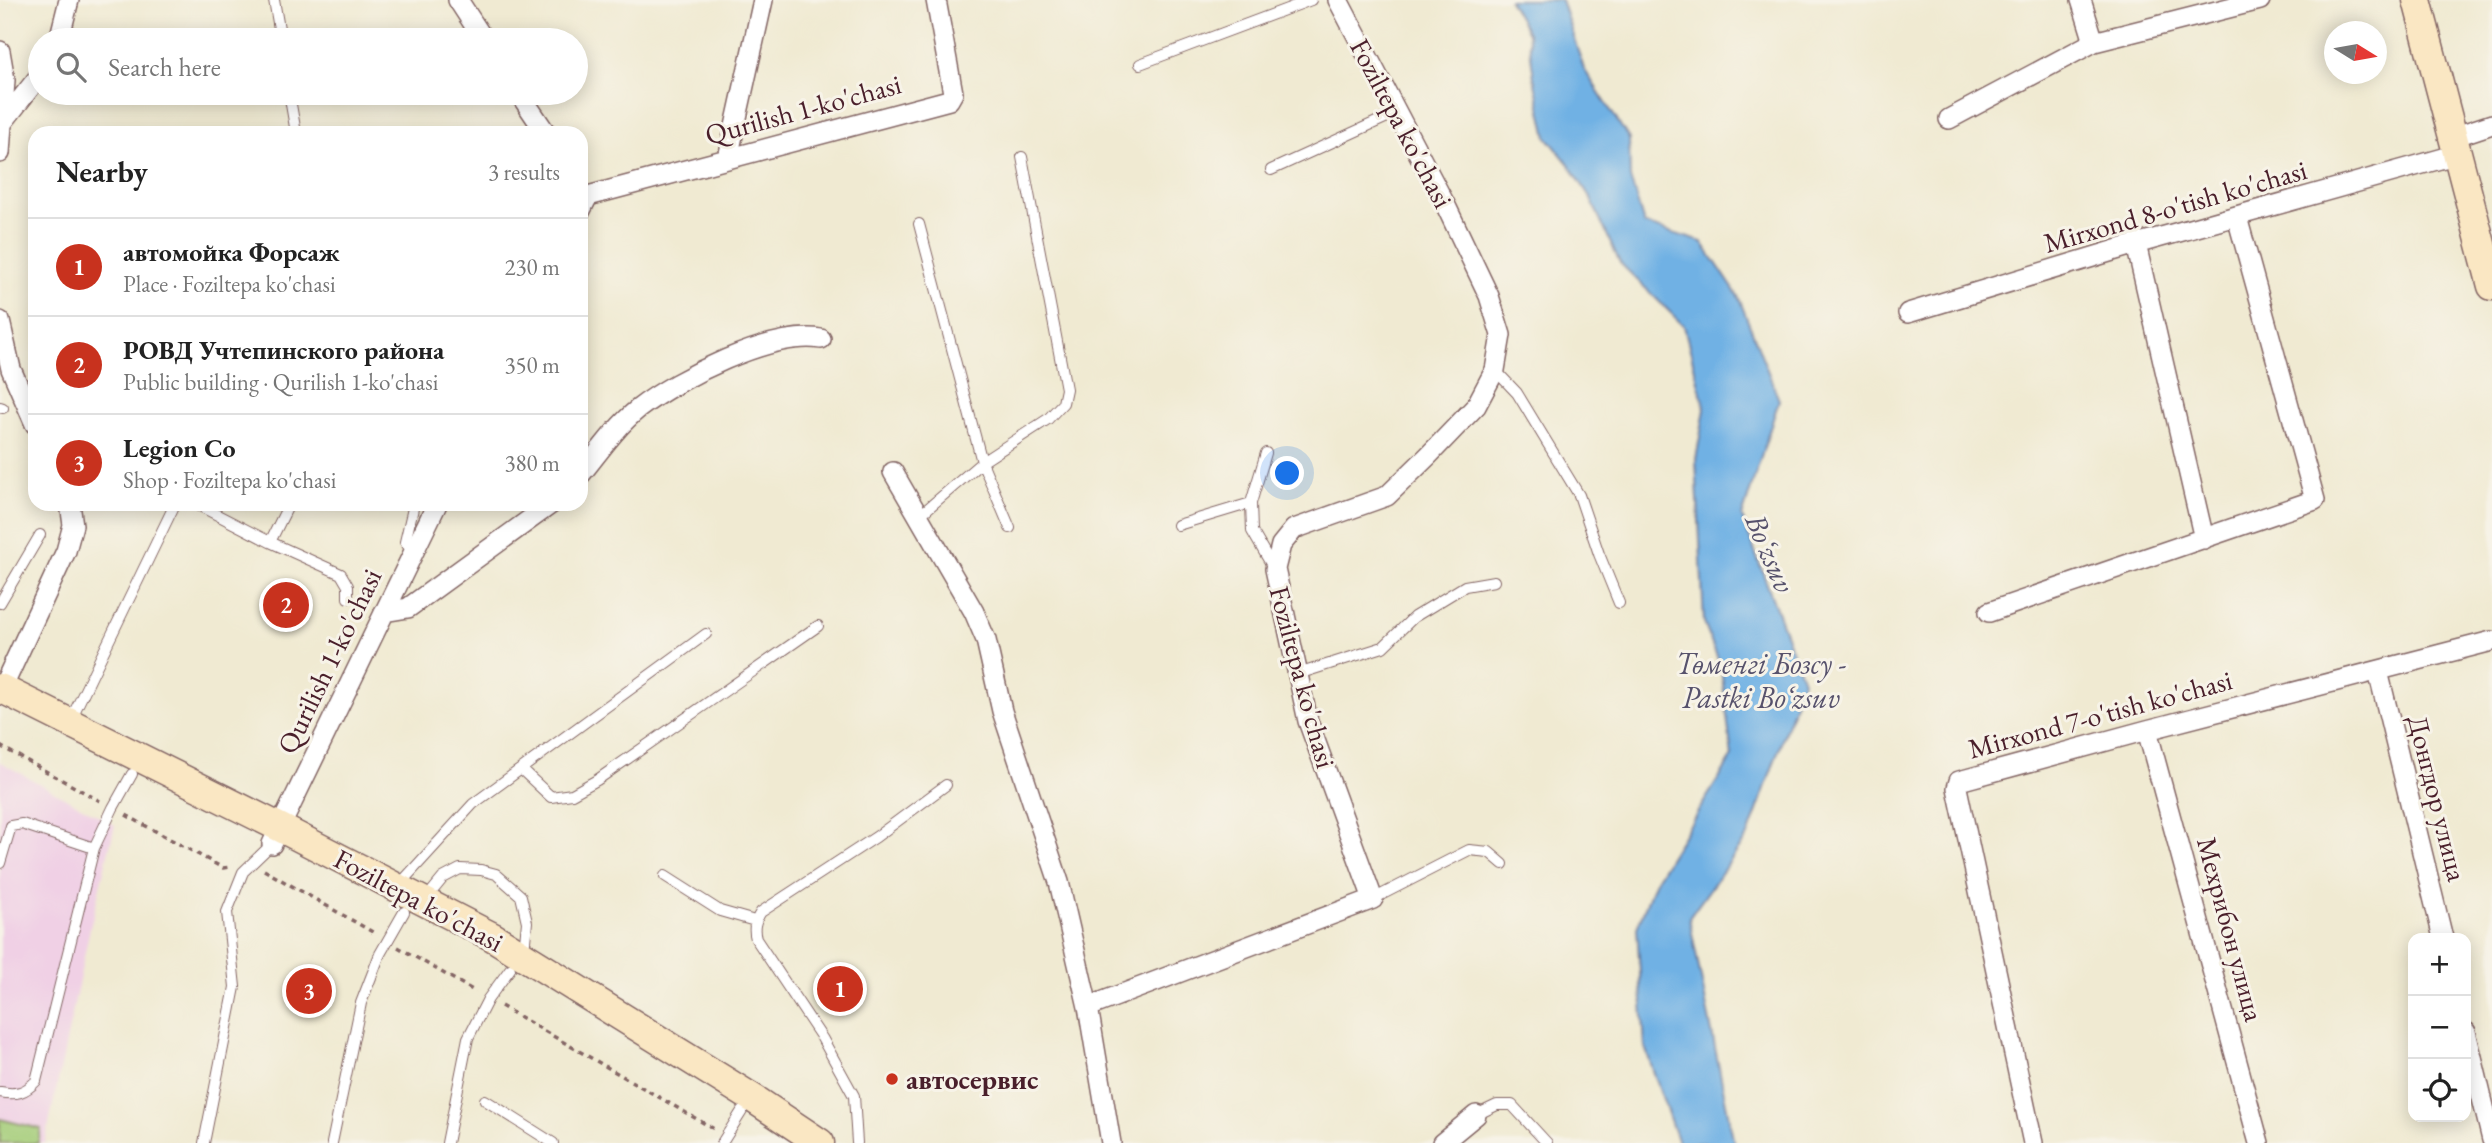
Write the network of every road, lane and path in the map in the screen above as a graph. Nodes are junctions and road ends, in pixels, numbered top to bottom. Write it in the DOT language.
graph roads {
  1 [pos="69,0"];
  2 [pos="274,0"];
  3 [pos="458,0"];
  4 [pos="763,0"];
  5 [pos="936,0"];
  6 [pos="1311,0"];
  7 [pos="1338,0"];
  8 [pos="2081,0"];
  9 [pos="2260,0"];
  10 [pos="2417,0"];
  11 [pos="62,28"];
  12 [pos="279,28"];
  13 [pos="476,28"];
  14 [pos="2094,42"];
  15 [pos="0,51"];
  16 [pos="1140,64"];
  17 [pos="28,90"];
  18 [pos="291,105"];
  19 [pos="527,105"];
  20 [pos="1396,113"];
  21 [pos="1949,119"];
  22 [pos="3,122"];
  23 [pos="2492,124"];
  24 [pos="295,126"];
  25 [pos="541,126"];
  26 [pos="2456,146"];
  27 [pos="0,153"];
  28 [pos="1022,157"];
  29 [pos="728,158"];
  30 [pos="1271,170"];
  31 [pos="588,197"];
  32 [pos="2237,217"];
  33 [pos="919,224"];
  34 [pos="2136,244"];
  35 [pos="2492,286"];
  36 [pos="1908,313"];
  37 [pos="0,321"];
  38 [pos="821,339"];
  39 [pos="1495,370"];
  40 [pos="28,408"];
  41 [pos="1266,453"];
  42 [pos="982,462"];
  43 [pos="588,466"];
  44 [pos="893,472"];
  45 [pos="1251,503"];
  46 [pos="71,511"];
  47 [pos="172,511"];
  48 [pos="210,511"];
  49 [pos="286,511"];
  50 [pos="412,511"];
  51 [pos="434,511"];
  52 [pos="541,511"];
  53 [pos="919,516"];
  54 [pos="1178,525"];
  55 [pos="1010,528"];
  56 [pos="40,535"];
  57 [pos="2204,539"];
  58 [pos="270,542"];
  59 [pos="413,552"];
  60 [pos="1275,569"];
  61 [pos="1494,581"];
  62 [pos="348,598"];
  63 [pos="0,603"];
  64 [pos="1619,603"];
  65 [pos="384,612"];
  66 [pos="1989,612"];
  67 [pos="818,626"];
  68 [pos="706,634"];
  69 [pos="2492,641"];
  70 [pos="2378,671"];
  71 [pos="1298,674"];
  72 [pos="0,694"];
  73 [pos="69,723"];
  74 [pos="2147,730"];
  75 [pos="521,769"];
  76 [pos="132,774"];
  77 [pos="947,785"];
  78 [pos="276,835"];
  79 [pos="94,848"];
  80 [pos="0,863"];
  81 [pos="1503,864"];
  82 [pos="665,876"];
  83 [pos="1373,899"];
  84 [pos="408,900"];
  85 [pos="755,921"];
  86 [pos="2442,933"];
  87 [pos="517,962"];
  88 [pos="1088,1007"];
  89 [pos="2471,1053"];
  90 [pos="0,1092"];
  91 [pos="485,1100"];
  92 [pos="742,1111"];
  93 [pos="1476,1115"];
  94 [pos="2492,1140"];
  95 [pos="204,1143"];
  96 [pos="332,1143"];
  97 [pos="447,1143"];
  98 [pos="553,1143"];
  99 [pos="722,1143"];
  100 [pos="792,1143"];
  101 [pos="820,1143"];
  102 [pos="857,1143"];
  103 [pos="1111,1143"];
  104 [pos="1442,1143"];
  105 [pos="1547,1143"];
  106 [pos="2033,1143"];
  107 [pos="2259,1143"];
  1 -- 11 [label="street"];
  2 -- 12 [label="lane"];
  3 -- 13 [label="street"];
  4 -- 29 [label="street"];
  5 -- 29 [label="street, Qurilish 1-ko'chasi"];
  6 -- 16 [label="lane"];
  7 -- 20 [label="street, Foziltepa ko'chasi"];
  8 -- 14 [label="street"];
  9 -- 14 [label="street"];
  10 -- 26 [label="main road"];
  14 -- 21 [label="street"];
  15 -- 22 [label="street"];
  17 -- 22 [label="street"];
  18 -- 24 [label="lane"];
  19 -- 25 [label="street"];
  20 -- 30 [label="lane"];
  20 -- 39 [label="street, Foziltepa ko'chasi"];
  22 -- 27 [label="street"];
  23 -- 26 [label="street, Mirxond 8-o'tish ko'chasi"];
  26 -- 32 [label="street, Mirxond 8-o'tish ko'chasi"];
  26 -- 35 [label="main road"];
  28 -- 42 [label="lane"];
  29 -- 31 [label="street, Qurilish 1-ko'chasi"];
  32 -- 34 [label="street, Mirxond 8-o'tish ko'chasi"];
  32 -- 57 [label="street"];
  33 -- 42 [label="lane"];
  34 -- 36 [label="street, Mirxond 8-o'tish ko'chasi"];
  34 -- 57 [label="street"];
  37 -- 40 [label="street"];
  38 -- 43 [label="street"];
  39 -- 60 [label="street, Foziltepa ko'chasi"];
  39 -- 64 [label="lane"];
  41 -- 45 [label="lane"];
  42 -- 53 [label="lane"];
  42 -- 55 [label="lane"];
  44 -- 53 [label="street"];
  45 -- 54 [label="lane"];
  45 -- 60 [label="lane"];
  46 -- 72 [label="street"];
  47 -- 73 [label="lane"];
  48 -- 58 [label="lane"];
  49 -- 58 [label="lane"];
  50 -- 59 [label="lane"];
  51 -- 59 [label="street, Qurilish 1-ko'chasi"];
  52 -- 65 [label="street"];
  53 -- 88 [label="street"];
  56 -- 63 [label="lane"];
  57 -- 66 [label="street"];
  58 -- 62 [label="lane"];
  59 -- 65 [label="street, Qurilish 1-ko'chasi"];
  60 -- 71 [label="street, Foziltepa ko'chasi"];
  61 -- 71 [label="lane"];
  65 -- 78 [label="street, Qurilish 1-ko'chasi"];
  67 -- 75 [label="lane"];
  68 -- 75 [label="lane"];
  69 -- 70 [label="street, Mirxond 7-o'tish ko'chasi"];
  70 -- 74 [label="street, Mirxond 7-o'tish ko'chasi"];
  70 -- 86 [label="street, Донгдор улица"];
  71 -- 83 [label="street, Foziltepa ko'chasi"];
  72 -- 73 [label="main road, Foziltepa ko'chasi"];
  72 -- 76 [label="main road, Foziltepa ko'chasi"];
  73 -- 78 [label="main road, Foziltepa ko'chasi"];
  74 -- 106 [label="street, Mirxond 7-o'tish ko'chasi"];
  74 -- 107 [label="street, Мехрибон улица"];
  75 -- 84 [label="lane"];
  76 -- 78 [label="main road, Foziltepa ko'chasi"];
  76 -- 79 [label="lane"];
  77 -- 85 [label="lane"];
  78 -- 84 [label="main road, Foziltepa ko'chasi"];
  78 -- 95 [label="lane"];
  79 -- 80 [label="lane"];
  79 -- 90 [label="lane"];
  81 -- 83 [label="lane"];
  82 -- 85 [label="lane"];
  83 -- 88 [label="street"];
  84 -- 87 [label="main road, Foziltepa ko'chasi"];
  84 -- 87 [label="lane"];
  84 -- 96 [label="lane"];
  85 -- 102 [label="lane"];
  87 -- 92 [label="main road, Foziltepa ko'chasi"];
  87 -- 97 [label="lane"];
  87 -- 101 [label="main road, Foziltepa ko'chasi"];
  88 -- 103 [label="street"];
  89 -- 94 [label="street"];
  91 -- 98 [label="lane"];
  92 -- 99 [label="lane"];
  92 -- 100 [label="main road, Foziltepa ko'chasi"];
  93 -- 104 [label="street"];
  93 -- 105 [label="lane"];
}
